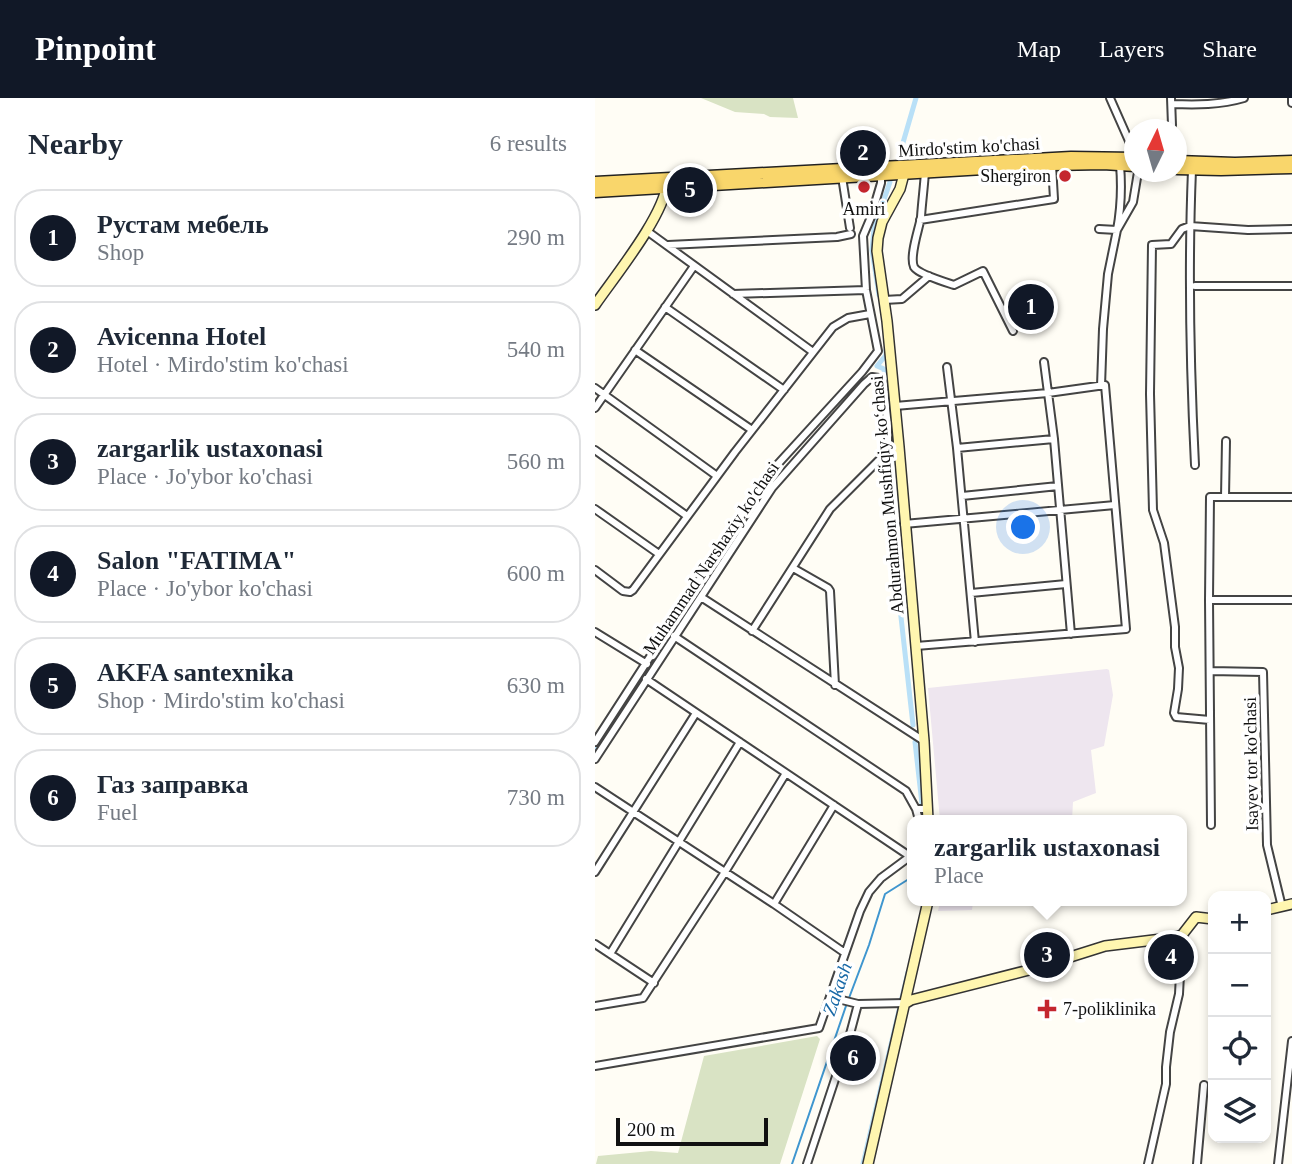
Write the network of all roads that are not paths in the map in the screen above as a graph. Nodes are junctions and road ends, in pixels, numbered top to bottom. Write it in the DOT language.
graph roads {
  1 [pos="1110,98"];
  2 [pos="1244,98"];
  3 [pos="1172,101"];
  4 [pos="1171,119"];
  5 [pos="1124,130"];
  6 [pos="1187,161"];
  7 [pos="1292,161"];
  8 [pos="1124,163"];
  9 [pos="1052,165"];
  10 [pos="1120,165"];
  11 [pos="1124,165"];
  12 [pos="1292,168"];
  13 [pos="1187,170"];
  14 [pos="1192,170"];
  15 [pos="925,173"];
  16 [pos="904,174"];
  17 [pos="881,175"];
  18 [pos="842,177"];
  19 [pos="595,182"];
  20 [pos="1134,182"];
  21 [pos="667,183"];
  22 [pos="595,192"];
  23 [pos="920,220"];
  24 [pos="1190,226"];
  25 [pos="1099,229"];
  26 [pos="1292,229"];
  27 [pos="1117,230"];
  28 [pos="647,231"];
  29 [pos="668,245"];
  30 [pos="694,266"];
  31 [pos="929,276"];
  32 [pos="1195,286"];
  33 [pos="1292,286"];
  34 [pos="866,290"];
  35 [pos="733,294"];
  36 [pos="884,300"];
  37 [pos="595,304"];
  38 [pos="665,307"];
  39 [pos="870,314"];
  40 [pos="1013,331"];
  41 [pos="635,350"];
  42 [pos="813,352"];
  43 [pos="1044,362"];
  44 [pos="947,367"];
  45 [pos="1101,386"];
  46 [pos="595,388"];
  47 [pos="784,390"];
  48 [pos="1048,393"];
  49 [pos="604,395"];
  50 [pos="951,401"];
  51 [pos="895,406"];
  52 [pos="595,408"];
  53 [pos="752,430"];
  54 [pos="1054,439"];
  55 [pos="1226,441"];
  56 [pos="899,447"];
  57 [pos="957,448"];
  58 [pos="595,450"];
  59 [pos="888,452"];
  60 [pos="1195,465"];
  61 [pos="717,476"];
  62 [pos="1058,486"];
  63 [pos="962,496"];
  64 [pos="1225,497"];
  65 [pos="1292,497"];
  66 [pos="1115,505"];
  67 [pos="595,509"];
  68 [pos="1060,510"];
  69 [pos="687,516"];
  70 [pos="964,519"];
  71 [pos="904,524"];
  72 [pos="660,554"];
  73 [pos="793,568"];
  74 [pos="595,570"];
  75 [pos="1066,584"];
  76 [pos="971,593"];
  77 [pos="701,597"];
  78 [pos="1209,600"];
  79 [pos="1292,600"];
  80 [pos="752,631"];
  81 [pos="598,634"];
  82 [pos="1071,634"];
  83 [pos="674,636"];
  84 [pos="975,642"];
  85 [pos="595,644"];
  86 [pos="916,646"];
  87 [pos="645,663"];
  88 [pos="653,668"];
  89 [pos="1210,671"];
  90 [pos="646,679"];
  91 [pos="835,685"];
  92 [pos="696,713"];
  93 [pos="1210,720"];
  94 [pos="595,741"];
  95 [pos="923,741"];
  96 [pos="740,742"];
  97 [pos="595,759"];
  98 [pos="786,773"];
  99 [pos="595,787"];
  100 [pos="834,805"];
  101 [pos="916,809"];
  102 [pos="928,809"];
  103 [pos="633,811"];
  104 [pos="918,815"];
  105 [pos="928,815"];
  106 [pos="1211,825"];
  107 [pos="679,842"];
  108 [pos="907,853"];
  109 [pos="907,859"];
  110 [pos="595,872"];
  111 [pos="726,872"];
  112 [pos="774,904"];
  113 [pos="1292,904"];
  114 [pos="927,906"];
  115 [pos="1282,906"];
  116 [pos="1271,909"];
  117 [pos="1208,918"];
  118 [pos="1182,935"];
  119 [pos="595,944"];
  120 [pos="845,953"];
  121 [pos="610,954"];
  122 [pos="654,983"];
  123 [pos="832,998"];
  124 [pos="904,1003"];
  125 [pos="854,1004"];
  126 [pos="595,1006"];
  127 [pos="1292,1041"];
  128 [pos="595,1066"];
  129 [pos="1204,1085"];
  130 [pos="807,1164"];
  131 [pos="868,1164"];
  132 [pos="1148,1164"];
  133 [pos="1197,1164"];
  134 [pos="1278,1164"];
  1 -- 5 [label="street"];
  2 -- 3 [label="street"];
  3 -- 4 [label="street"];
  6 -- 7 [label="main road"];
  8 -- 21 [label="main road, Mirdo'stim ko'chasi"];
  9 -- 10 [label="main road, Mirdo'stim ko'chasi"];
  9 -- 15 [label="main road, Mirdo'stim ko'chasi"];
  9 -- 23 [label="street"];
  10 -- 11 [label="main road, Mirdo'stim ko'chasi"];
  10 -- 27 [label="street"];
  12 -- 14 [label="main road"];
  13 -- 14 [label="main road"];
  14 -- 24 [label="street"];
  15 -- 16 [label="main road, Mirdo'stim ko'chasi"];
  15 -- 23 [label="street"];
  16 -- 17 [label="main road, Mirdo'stim ko'chasi"];
  16 -- 36 [label="street, Abdurahmon Mushfiqiy koʻchasi"];
  17 -- 18 [label="main road, Mirdo'stim ko'chasi"];
  17 -- 34 [label="street"];
  18 -- 21 [label="main road, Mirdo'stim ko'chasi"];
  18 -- 29 [label="street"];
  19 -- 21 [label="main road, Mirdo'stim ko'chasi"];
  20 -- 27 [label="street"];
  21 -- 22 [label="main road, Mirdo'stim ko'chasi"];
  21 -- 28 [label="street"];
  23 -- 31 [label="street"];
  24 -- 26 [label="street"];
  24 -- 60 [label="street"];
  24 -- 93 [label="street"];
  25 -- 27 [label="street"];
  27 -- 45 [label="street"];
  28 -- 29 [label="street"];
  28 -- 37 [label="street"];
  29 -- 30 [label="street"];
  30 -- 35 [label="street"];
  30 -- 38 [label="street"];
  31 -- 36 [label="street"];
  31 -- 40 [label="street"];
  32 -- 33 [label="street"];
  34 -- 35 [label="street"];
  34 -- 39 [label="street"];
  35 -- 42 [label="street"];
  36 -- 51 [label="street, Abdurahmon Mushfiqiy koʻchasi"];
  38 -- 41 [label="street"];
  38 -- 47 [label="street"];
  39 -- 42 [label="street"];
  39 -- 87 [label="street"];
  41 -- 49 [label="street"];
  41 -- 53 [label="street"];
  42 -- 47 [label="street"];
  43 -- 48 [label="street"];
  44 -- 50 [label="street"];
  45 -- 48 [label="street"];
  45 -- 66 [label="street"];
  46 -- 49 [label="street"];
  47 -- 53 [label="street"];
  48 -- 50 [label="street"];
  48 -- 54 [label="street"];
  49 -- 52 [label="street"];
  49 -- 61 [label="street"];
  50 -- 51 [label="street"];
  50 -- 57 [label="street"];
  51 -- 56 [label="street, Abdurahmon Mushfiqiy koʻchasi"];
  53 -- 61 [label="street"];
  54 -- 57 [label="street"];
  54 -- 62 [label="street"];
  55 -- 64 [label="street"];
  56 -- 59 [label="street"];
  56 -- 71 [label="street, Abdurahmon Mushfiqiy koʻchasi"];
  57 -- 63 [label="street"];
  58 -- 69 [label="street"];
  59 -- 73 [label="street"];
  59 -- 77 [label="street, Muhammad Narshaxiy ko'chasi"];
  61 -- 69 [label="street"];
  62 -- 63 [label="street"];
  62 -- 68 [label="street"];
  63 -- 70 [label="street"];
  64 -- 65 [label="street"];
  64 -- 78 [label="street"];
  66 -- 68 [label="street"];
  66 -- 82 [label="street"];
  67 -- 72 [label="street"];
  68 -- 70 [label="street"];
  68 -- 75 [label="street"];
  69 -- 72 [label="street"];
  70 -- 71 [label="street"];
  70 -- 76 [label="street"];
  71 -- 86 [label="street, Abdurahmon Mushfiqiy koʻchasi"];
  72 -- 74 [label="street"];
  73 -- 80 [label="street"];
  73 -- 91 [label="street"];
  75 -- 76 [label="street"];
  75 -- 82 [label="street"];
  76 -- 84 [label="street"];
  77 -- 80 [label="street"];
  77 -- 83 [label="street, Muhammad Narshaxiy ko'chasi"];
  78 -- 79 [label="street"];
  78 -- 89 [label="street"];
  80 -- 91 [label="street"];
  81 -- 85 [label="street"];
  81 -- 87 [label="street"];
  82 -- 84 [label="street"];
  83 -- 88 [label="street, Muhammad Narshaxiy ko'chasi"];
  83 -- 101 [label="street"];
  84 -- 86 [label="street"];
  86 -- 95 [label="street, Abdurahmon Mushfiqiy koʻchasi"];
  87 -- 88 [label="street"];
  87 -- 94 [label="street"];
  88 -- 90 [label="street, Muhammad Narshaxiy ko'chasi"];
  89 -- 93 [label="street"];
  89 -- 115 [label="street, Isayev tor ko'chasi"];
  90 -- 92 [label="street"];
  90 -- 97 [label="street, Muhammad Narshaxiy ko'chasi"];
  91 -- 95 [label="street"];
  92 -- 96 [label="street"];
  92 -- 103 [label="street"];
  93 -- 106 [label="street"];
  95 -- 102 [label="street, Abdurahmon Mushfiqiy koʻchasi"];
  96 -- 98 [label="street"];
  96 -- 107 [label="street"];
  98 -- 100 [label="street"];
  98 -- 111 [label="street"];
  99 -- 103 [label="street"];
  100 -- 108 [label="street"];
  100 -- 112 [label="street"];
  101 -- 102 [label="street"];
  101 -- 104 [label="street"];
  102 -- 105 [label="street, Abdurahmon Mushfiqiy koʻchasi"];
  103 -- 107 [label="street"];
  103 -- 110 [label="street"];
  107 -- 111 [label="street"];
  107 -- 121 [label="street"];
  109 -- 120 [label="street"];
  111 -- 112 [label="street"];
  111 -- 122 [label="street"];
  112 -- 120 [label="street"];
  113 -- 115 [label="street"];
  114 -- 124 [label="street"];
  115 -- 116 [label="street"];
  117 -- 118 [label="street"];
  118 -- 124 [label="street"];
  118 -- 132 [label="street"];
  119 -- 121 [label="street"];
  120 -- 123 [label="street"];
  121 -- 122 [label="street"];
  122 -- 126 [label="street"];
  123 -- 125 [label="street"];
  123 -- 128 [label="street"];
  124 -- 125 [label="street"];
  124 -- 131 [label="street"];
  125 -- 130 [label="street"];
  127 -- 134 [label="street"];
  129 -- 133 [label="street"];
}
